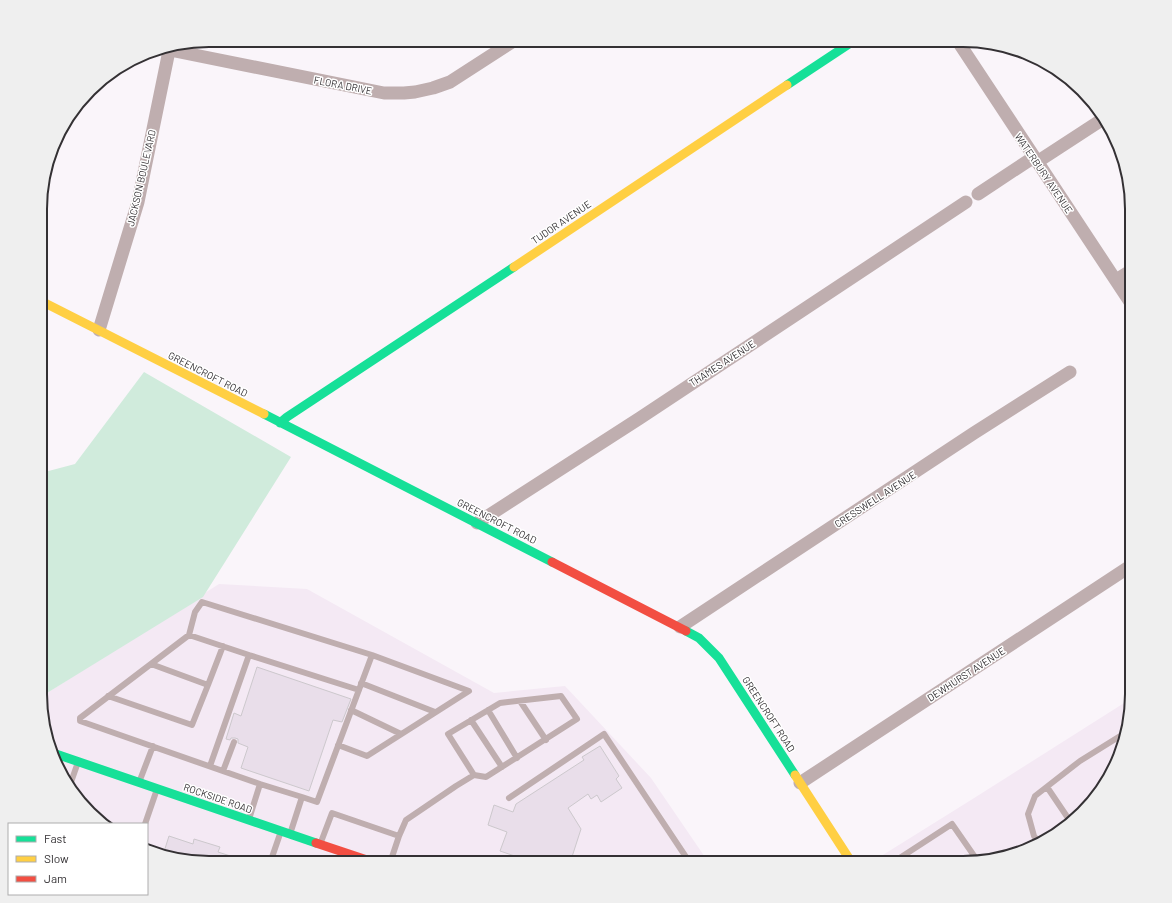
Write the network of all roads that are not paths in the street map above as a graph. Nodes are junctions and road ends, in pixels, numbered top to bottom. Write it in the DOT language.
graph roads {
  1 [pos="504,47"];
  2 [pos="844,47"];
  3 [pos="962,47"];
  4 [pos="176,50"];
  5 [pos="165,54"];
  6 [pos="1099,121"];
  7 [pos="1035,159"];
  8 [pos="978,194"];
  9 [pos="966,202"];
  10 [pos="1125,274"];
  11 [pos="1116,280"];
  12 [pos="1125,294"];
  13 [pos="47,305"];
  14 [pos="99,330"];
  15 [pos="1070,372"];
  16 [pos="280,423"];
  17 [pos="477,523"];
  18 [pos="1125,570"];
  19 [pos="680,627"];
  20 [pos="189,634"];
  21 [pos="223,646"];
  22 [pos="249,655"];
  23 [pos="372,655"];
  24 [pos="150,664"];
  25 [pos="361,683"];
  26 [pos="208,685"];
  27 [pos="359,690"];
  28 [pos="108,696"];
  29 [pos="520,701"];
  30 [pos="351,710"];
  31 [pos="488,710"];
  32 [pos="435,712"];
  33 [pos="471,720"];
  34 [pos="401,734"];
  35 [pos="1119,737"];
  36 [pos="546,740"];
  37 [pos="234,742"];
  38 [pos="338,745"];
  39 [pos="153,746"];
  40 [pos="59,755"];
  41 [pos="517,758"];
  42 [pos="78,762"];
  43 [pos="210,766"];
  44 [pos="502,767"];
  45 [pos="223,771"];
  46 [pos="474,775"];
  47 [pos="72,780"];
  48 [pos="139,783"];
  49 [pos="800,783"];
  50 [pos="260,784"];
  51 [pos="1047,787"];
  52 [pos="158,788"];
  53 [pos="302,797"];
  54 [pos="509,798"];
  55 [pos="1068,818"];
  56 [pos="248,820"];
  57 [pos="146,823"];
  58 [pos="286,833"];
  59 [pos="399,836"];
  60 [pos="1036,839"];
  61 [pos="321,844"];
  62 [pos="274,856"];
  63 [pos="356,856"];
  64 [pos="392,856"];
  65 [pos="685,856"];
  66 [pos="847,856"];
  67 [pos="903,856"];
  68 [pos="974,856"];
  1 -- 4 [label="street, FLORA DRIVE"];
  2 -- 16 [label="street, TUDOR AVENUE"];
  3 -- 7 [label="street, WATERBURY AVENUE"];
  5 -- 14 [label="street, JACKSON BOULEVARD"];
  6 -- 7 [label="street"];
  7 -- 8 [label="street"];
  7 -- 11 [label="street, WATERBURY AVENUE"];
  9 -- 17 [label="street, THAMES AVENUE"];
  10 -- 11 [label="street"];
  11 -- 12 [label="street, WATERBURY AVENUE"];
  13 -- 14 [label="street, GREENCROFT ROAD"];
  14 -- 16 [label="street, GREENCROFT ROAD"];
  15 -- 19 [label="street, CRESSWELL AVENUE"];
  16 -- 17 [label="street, GREENCROFT ROAD"];
  17 -- 19 [label="street, GREENCROFT ROAD"];
  18 -- 49 [label="street, DEWHURST AVENUE"];
  19 -- 49 [label="street, GREENCROFT ROAD"];
  20 -- 21 [label="lane"];
  20 -- 23 [label="lane"];
  20 -- 24 [label="lane"];
  21 -- 22 [label="lane"];
  21 -- 26 [label="lane"];
  22 -- 27 [label="lane"];
  22 -- 43 [label="lane"];
  23 -- 25 [label="lane"];
  23 -- 32 [label="lane"];
  24 -- 26 [label="lane"];
  24 -- 28 [label="lane"];
  25 -- 27 [label="lane"];
  25 -- 32 [label="lane"];
  26 -- 28 [label="lane"];
  27 -- 30 [label="lane"];
  28 -- 39 [label="lane"];
  29 -- 31 [label="lane"];
  29 -- 36 [label="lane"];
  29 -- 36 [label="lane"];
  30 -- 34 [label="lane"];
  30 -- 38 [label="lane"];
  31 -- 33 [label="lane"];
  31 -- 41 [label="lane"];
  32 -- 34 [label="lane"];
  33 -- 44 [label="lane"];
  33 -- 46 [label="lane"];
  34 -- 38 [label="lane"];
  35 -- 51 [label="lane"];
  36 -- 41 [label="lane"];
  37 -- 45 [label="lane"];
  38 -- 53 [label="lane"];
  39 -- 43 [label="lane"];
  39 -- 48 [label="lane"];
  40 -- 42 [label="street, ROCKSIDE ROAD"];
  41 -- 44 [label="lane"];
  42 -- 47 [label="lane"];
  42 -- 48 [label="street, ROCKSIDE ROAD"];
  43 -- 45 [label="lane"];
  44 -- 46 [label="lane"];
  45 -- 50 [label="lane"];
  46 -- 59 [label="lane"];
  48 -- 52 [label="street, ROCKSIDE ROAD"];
  49 -- 66 [label="street, GREENCROFT ROAD"];
  50 -- 53 [label="lane"];
  50 -- 56 [label="lane"];
  51 -- 55 [label="lane"];
  51 -- 60 [label="lane"];
  52 -- 56 [label="street, ROCKSIDE ROAD"];
  52 -- 57 [label="lane"];
  53 -- 58 [label="lane"];
  54 -- 65 [label="lane"];
  56 -- 58 [label="street, ROCKSIDE ROAD"];
  58 -- 61 [label="street, ROCKSIDE ROAD"];
  58 -- 62 [label="lane"];
  59 -- 61 [label="lane"];
  59 -- 64 [label="lane"];
  61 -- 63 [label="street, ROCKSIDE ROAD"];
  67 -- 68 [label="lane"];
}
